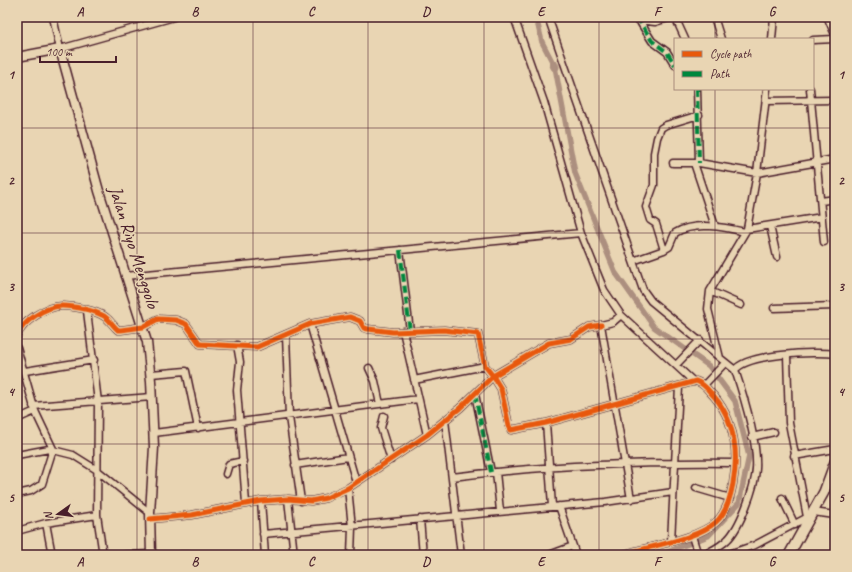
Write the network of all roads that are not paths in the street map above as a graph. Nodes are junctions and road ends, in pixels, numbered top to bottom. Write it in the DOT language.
graph roads {
  1 [pos="53,17"];
  2 [pos="174,17"];
  3 [pos="514,17"];
  4 [pos="673,17"];
  5 [pos="714,17"];
  6 [pos="774,17"];
  7 [pos="829,17"];
  8 [pos="549,18"];
  9 [pos="637,19"];
  10 [pos="835,31"];
  11 [pos="684,38"];
  12 [pos="722,38"];
  13 [pos="772,38"];
  14 [pos="835,39"];
  15 [pos="814,40"];
  16 [pos="60,49"];
  17 [pos="17,57"];
  18 [pos="674,63"];
  19 [pos="697,90"];
  20 [pos="767,90"];
  21 [pos="810,90"];
  22 [pos="811,100"];
  23 [pos="835,100"];
  24 [pos="766,101"];
  25 [pos="699,115"];
  26 [pos="835,159"];
  27 [pos="818,161"];
  28 [pos="673,163"];
  29 [pos="696,163"];
  30 [pos="757,174"];
  31 [pos="835,199"];
  32 [pos="821,200"];
  33 [pos="822,218"];
  34 [pos="716,226"];
  35 [pos="770,226"];
  36 [pos="746,230"];
  37 [pos="581,233"];
  38 [pos="824,242"];
  39 [pos="400,250"];
  40 [pos="664,250"];
  41 [pos="777,257"];
  42 [pos="633,261"];
  43 [pos="125,276"];
  44 [pos="710,291"];
  45 [pos="741,305"];
  46 [pos="835,306"];
  47 [pos="774,308"];
  48 [pos="87,311"];
  49 [pos="621,315"];
  50 [pos="310,324"];
  51 [pos="601,325"];
  52 [pos="143,327"];
  53 [pos="407,331"];
  54 [pos="286,335"];
  55 [pos="17,336"];
  56 [pos="699,341"];
  57 [pos="237,346"];
  58 [pos="17,348"];
  59 [pos="835,354"];
  60 [pos="787,355"];
  61 [pos="94,360"];
  62 [pos="723,362"];
  63 [pos="677,364"];
  64 [pos="486,366"];
  65 [pos="369,368"];
  66 [pos="736,370"];
  67 [pos="25,371"];
  68 [pos="151,374"];
  69 [pos="493,376"];
  70 [pos="414,380"];
  71 [pos="694,382"];
  72 [pos="705,384"];
  73 [pos="679,387"];
  74 [pos="475,394"];
  75 [pos="152,397"];
  76 [pos="418,398"];
  77 [pos="98,402"];
  78 [pos="380,404"];
  79 [pos="614,404"];
  80 [pos="34,408"];
  81 [pos="336,410"];
  82 [pos="289,416"];
  83 [pos="384,416"];
  84 [pos="17,419"];
  85 [pos="445,420"];
  86 [pos="239,422"];
  87 [pos="546,423"];
  88 [pos="198,428"];
  89 [pos="774,432"];
  90 [pos="154,433"];
  91 [pos="427,435"];
  92 [pos="752,437"];
  93 [pos="835,448"];
  94 [pos="53,450"];
  95 [pos="17,456"];
  96 [pos="348,456"];
  97 [pos="794,456"];
  98 [pos="391,460"];
  99 [pos="243,461"];
  100 [pos="676,462"];
  101 [pos="835,462"];
  102 [pos="734,463"];
  103 [pos="625,464"];
  104 [pos="295,465"];
  105 [pos="550,467"];
  106 [pos="97,470"];
  107 [pos="493,472"];
  108 [pos="226,474"];
  109 [pos="452,477"];
  110 [pos="356,482"];
  111 [pos="348,488"];
  112 [pos="696,488"];
  113 [pos="673,492"];
  114 [pos="17,494"];
  115 [pos="730,498"];
  116 [pos="782,498"];
  117 [pos="288,499"];
  118 [pos="631,499"];
  119 [pos="261,501"];
  120 [pos="301,501"];
  121 [pos="246,503"];
  122 [pos="555,506"];
  123 [pos="500,511"];
  124 [pos="97,515"];
  125 [pos="457,515"];
  126 [pos="810,515"];
  127 [pos="835,515"];
  128 [pos="150,516"];
  129 [pos="420,519"];
  130 [pos="46,523"];
  131 [pos="795,525"];
  132 [pos="352,527"];
  133 [pos="17,531"];
  134 [pos="292,532"];
  135 [pos="263,534"];
  136 [pos="692,537"];
  137 [pos="671,541"];
  138 [pos="573,546"];
  139 [pos="151,554"];
  140 [pos="52,555"];
  141 [pos="103,555"];
  142 [pos="125,555"];
  143 [pos="181,555"];
  144 [pos="194,555"];
  145 [pos="265,555"];
  146 [pos="294,555"];
  147 [pos="351,555"];
  148 [pos="423,555"];
  149 [pos="461,555"];
  150 [pos="548,555"];
  151 [pos="576,555"];
  152 [pos="622,555"];
  153 [pos="700,555"];
  154 [pos="726,555"];
  155 [pos="789,555"];
  1 -- 16 [label="street"];
  2 -- 16 [label="street"];
  3 -- 37 [label="street"];
  4 -- 9 [label="street"];
  4 -- 11 [label="street"];
  5 -- 12 [label="street"];
  6 -- 13 [label="street"];
  7 -- 10 [label="main road"];
  8 -- 42 [label="street"];
  9 -- 18 [label="street"];
  14 -- 15 [label="street"];
  16 -- 17 [label="street"];
  16 -- 43 [label="street, Jalan Riyo Menggolo"];
  19 -- 25 [label="street"];
  20 -- 24 [label="street"];
  21 -- 22 [label="street"];
  22 -- 23 [label="street"];
  22 -- 24 [label="street"];
  22 -- 27 [label="street"];
  24 -- 30 [label="street"];
  25 -- 29 [label="street"];
  25 -- 40 [label="street"];
  26 -- 27 [label="street"];
  27 -- 30 [label="street"];
  27 -- 32 [label="street"];
  28 -- 29 [label="street"];
  29 -- 30 [label="street"];
  29 -- 34 [label="street"];
  30 -- 36 [label="street"];
  31 -- 32 [label="street"];
  32 -- 33 [label="street"];
  33 -- 35 [label="street"];
  33 -- 38 [label="street"];
  34 -- 36 [label="street"];
  34 -- 40 [label="street"];
  35 -- 36 [label="street"];
  35 -- 41 [label="street"];
  36 -- 44 [label="street"];
  37 -- 39 [label="street"];
  37 -- 49 [label="street"];
  39 -- 43 [label="street"];
  39 -- 53 [label="street"];
  40 -- 42 [label="street"];
  42 -- 56 [label="street"];
  43 -- 52 [label="street, Jalan Riyo Menggolo"];
  44 -- 45 [label="street"];
  44 -- 62 [label="street"];
  46 -- 47 [label="street"];
  48 -- 52 [label="street"];
  48 -- 55 [label="street"];
  48 -- 61 [label="street"];
  49 -- 51 [label="street"];
  49 -- 63 [label="street"];
  50 -- 53 [label="street"];
  50 -- 54 [label="street"];
  50 -- 81 [label="street"];
  51 -- 69 [label="street"];
  51 -- 79 [label="street"];
  52 -- 57 [label="street"];
  52 -- 68 [label="street, Jalan Riyo Menggolo"];
  53 -- 64 [label="street"];
  53 -- 70 [label="street"];
  54 -- 57 [label="street"];
  54 -- 82 [label="street"];
  56 -- 62 [label="street"];
  56 -- 63 [label="street"];
  57 -- 86 [label="street"];
  58 -- 67 [label="street"];
  59 -- 60 [label="street"];
  60 -- 66 [label="street"];
  60 -- 97 [label="street"];
  61 -- 67 [label="street"];
  61 -- 77 [label="street"];
  62 -- 66 [label="street"];
  62 -- 72 [label="street"];
  63 -- 71 [label="street"];
  64 -- 69 [label="street"];
  64 -- 70 [label="street"];
  65 -- 78 [label="street"];
  66 -- 92 [label="street"];
  67 -- 80 [label="street"];
  68 -- 75 [label="street, Jalan Riyo Menggolo"];
  68 -- 88 [label="street"];
  69 -- 74 [label="street"];
  69 -- 87 [label="street"];
  70 -- 76 [label="street"];
  71 -- 72 [label="street"];
  71 -- 73 [label="street"];
  72 -- 102 [label="street"];
  73 -- 79 [label="street"];
  73 -- 100 [label="street"];
  74 -- 85 [label="street"];
  74 -- 107 [label="street"];
  75 -- 77 [label="street"];
  75 -- 90 [label="street, Jalan Riyo Menggolo"];
  76 -- 78 [label="street"];
  76 -- 91 [label="street"];
  77 -- 80 [label="street"];
  77 -- 106 [label="street"];
  78 -- 81 [label="street"];
  79 -- 87 [label="street"];
  79 -- 103 [label="street"];
  80 -- 84 [label="street"];
  80 -- 94 [label="street"];
  81 -- 82 [label="street"];
  81 -- 96 [label="street"];
  82 -- 86 [label="street"];
  82 -- 104 [label="street"];
  83 -- 98 [label="street"];
  85 -- 91 [label="street"];
  85 -- 109 [label="street"];
  86 -- 88 [label="street"];
  86 -- 99 [label="street"];
  87 -- 105 [label="street"];
  88 -- 90 [label="street"];
  89 -- 92 [label="street"];
  90 -- 128 [label="street, Jalan Riyo Menggolo"];
  91 -- 98 [label="street"];
  92 -- 153 [label="street"];
  93 -- 97 [label="street"];
  94 -- 95 [label="street"];
  94 -- 106 [label="street"];
  94 -- 114 [label="street"];
  96 -- 104 [label="street"];
  96 -- 110 [label="street"];
  97 -- 126 [label="street"];
  98 -- 110 [label="street"];
  99 -- 108 [label="street"];
  99 -- 121 [label="street"];
  100 -- 102 [label="street"];
  100 -- 103 [label="street"];
  100 -- 113 [label="street"];
  101 -- 126 [label="main road"];
  102 -- 115 [label="street"];
  103 -- 105 [label="street"];
  103 -- 118 [label="street"];
  104 -- 120 [label="street"];
  105 -- 107 [label="street"];
  105 -- 122 [label="street"];
  106 -- 124 [label="street"];
  106 -- 128 [label="street"];
  107 -- 109 [label="street"];
  107 -- 123 [label="street"];
  109 -- 125 [label="street"];
  110 -- 111 [label="street"];
  111 -- 120 [label="street"];
  111 -- 132 [label="street"];
  112 -- 115 [label="street"];
  113 -- 118 [label="street"];
  113 -- 137 [label="street"];
  115 -- 136 [label="street"];
  116 -- 131 [label="street"];
  117 -- 119 [label="street"];
  117 -- 120 [label="street"];
  117 -- 134 [label="street"];
  118 -- 122 [label="street"];
  119 -- 121 [label="street"];
  119 -- 135 [label="street"];
  121 -- 128 [label="street"];
  122 -- 123 [label="street"];
  122 -- 138 [label="street"];
  123 -- 125 [label="street"];
  124 -- 130 [label="street"];
  124 -- 141 [label="street"];
  125 -- 129 [label="street"];
  125 -- 149 [label="street"];
  126 -- 127 [label="street"];
  126 -- 131 [label="street"];
  126 -- 155 [label="main road"];
  128 -- 139 [label="street, Jalan Riyo Menggolo"];
  129 -- 132 [label="street"];
  129 -- 148 [label="street"];
  130 -- 133 [label="street"];
  130 -- 140 [label="street"];
  131 -- 154 [label="street"];
  132 -- 134 [label="street"];
  132 -- 147 [label="street"];
  134 -- 135 [label="street"];
  134 -- 146 [label="street"];
  135 -- 145 [label="street"];
  136 -- 137 [label="street"];
  136 -- 153 [label="street"];
  137 -- 152 [label="street"];
  138 -- 150 [label="street"];
  138 -- 151 [label="street"];
  139 -- 142 [label="street"];
  143 -- 144 [label="street"];
}
